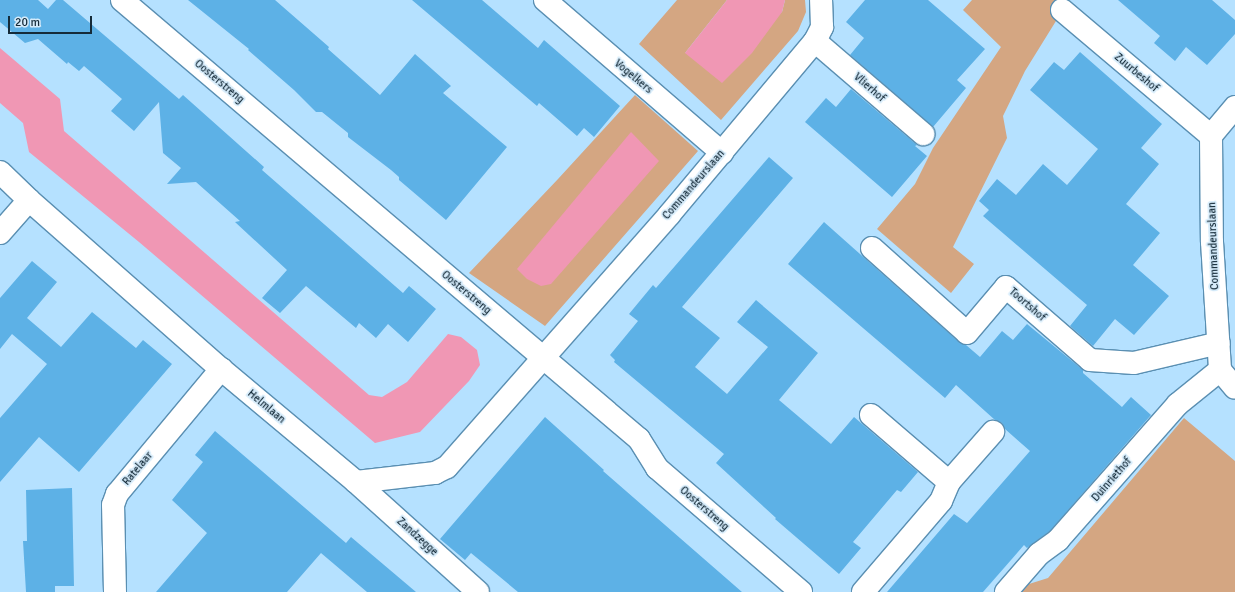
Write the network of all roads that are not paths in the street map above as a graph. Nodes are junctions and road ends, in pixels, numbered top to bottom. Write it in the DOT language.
graph roads {
  1 [pos="122,0"];
  2 [pos="545,0"];
  3 [pos="821,0"];
  4 [pos="1062,10"];
  5 [pos="815,41"];
  6 [pos="1235,107"];
  7 [pos="923,134"];
  8 [pos="1211,136"];
  9 [pos="722,153"];
  10 [pos="0,172"];
  11 [pos="29,200"];
  12 [pos="0,233"];
  13 [pos="872,248"];
  14 [pos="1219,343"];
  15 [pos="542,358"];
  16 [pos="221,369"];
  17 [pos="1220,370"];
  18 [pos="1235,388"];
  19 [pos="871,415"];
  20 [pos="993,432"];
  21 [pos="356,482"];
  22 [pos="949,482"];
  23 [pos="115,592"];
  24 [pos="478,592"];
  25 [pos="801,592"];
  26 [pos="863,592"];
  27 [pos="1006,592"];
  1 -- 15 [label="street, Oosterstreng"];
  2 -- 9 [label="street, Vogelkers"];
  3 -- 5 [label="street, Commandeurslaan"];
  4 -- 8 [label="street, Zuurbeshof"];
  5 -- 7 [label="street, Vlierhof"];
  5 -- 9 [label="street, Commandeurslaan"];
  6 -- 8 [label="street"];
  8 -- 14 [label="street, Commandeurslaan"];
  9 -- 15 [label="street, Commandeurslaan"];
  10 -- 11 [label="street, Helmlaan"];
  11 -- 12 [label="street"];
  11 -- 16 [label="street, Helmlaan"];
  13 -- 14 [label="street, Toortshof"];
  14 -- 17 [label="street, Commandeurslaan"];
  15 -- 21 [label="street"];
  15 -- 25 [label="street, Oosterstreng"];
  16 -- 21 [label="street, Helmlaan"];
  16 -- 23 [label="street, Ratelaar"];
  17 -- 18 [label="street"];
  17 -- 27 [label="street, Duinriethof"];
  19 -- 22 [label="street"];
  20 -- 22 [label="street"];
  21 -- 24 [label="street, Zandzegge"];
  22 -- 26 [label="street"];
}
